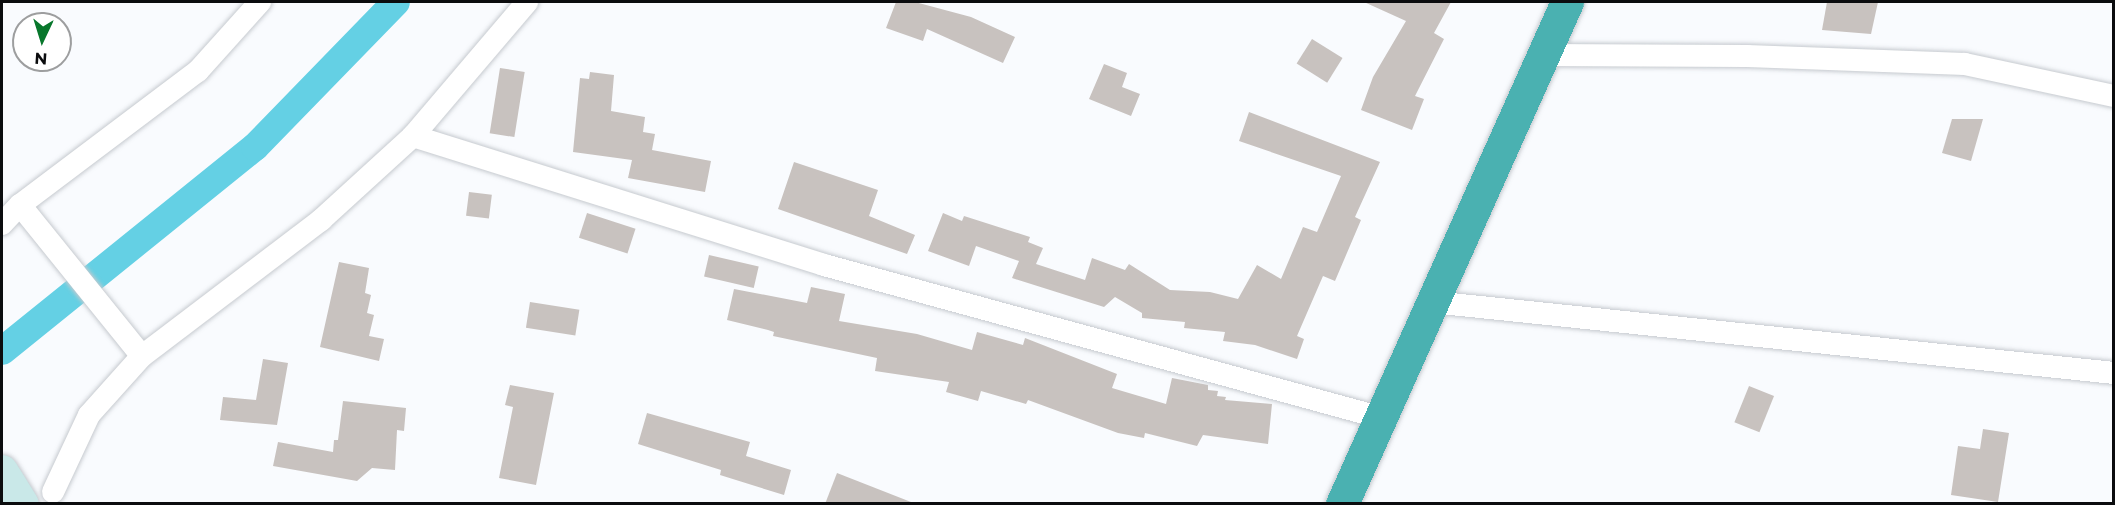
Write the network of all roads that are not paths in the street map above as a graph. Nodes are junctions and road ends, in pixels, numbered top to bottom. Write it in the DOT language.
graph roads {
  1 [pos="260,2"];
  2 [pos="527,2"];
  3 [pos="1567,2"];
  4 [pos="1541,55"];
  5 [pos="2114,96"];
  6 [pos="413,136"];
  7 [pos="20,205"];
  8 [pos="2,224"];
  9 [pos="1432,302"];
  10 [pos="142,356"];
  11 [pos="2114,373"];
  12 [pos="1382,418"];
  13 [pos="2,471"];
  14 [pos="53,492"];
  15 [pos="23,504"];
  16 [pos="1342,504"];
  1 -- 7 [label="street"];
  2 -- 6 [label="street"];
  3 -- 4 [label="highway"];
  4 -- 5 [label="street"];
  4 -- 9 [label="highway"];
  6 -- 10 [label="street"];
  6 -- 12 [label="street"];
  7 -- 8 [label="street"];
  7 -- 10 [label="street"];
  9 -- 11 [label="street"];
  9 -- 12 [label="highway"];
  10 -- 14 [label="street"];
  12 -- 16 [label="highway"];
  13 -- 15 [label="main road"];
}
